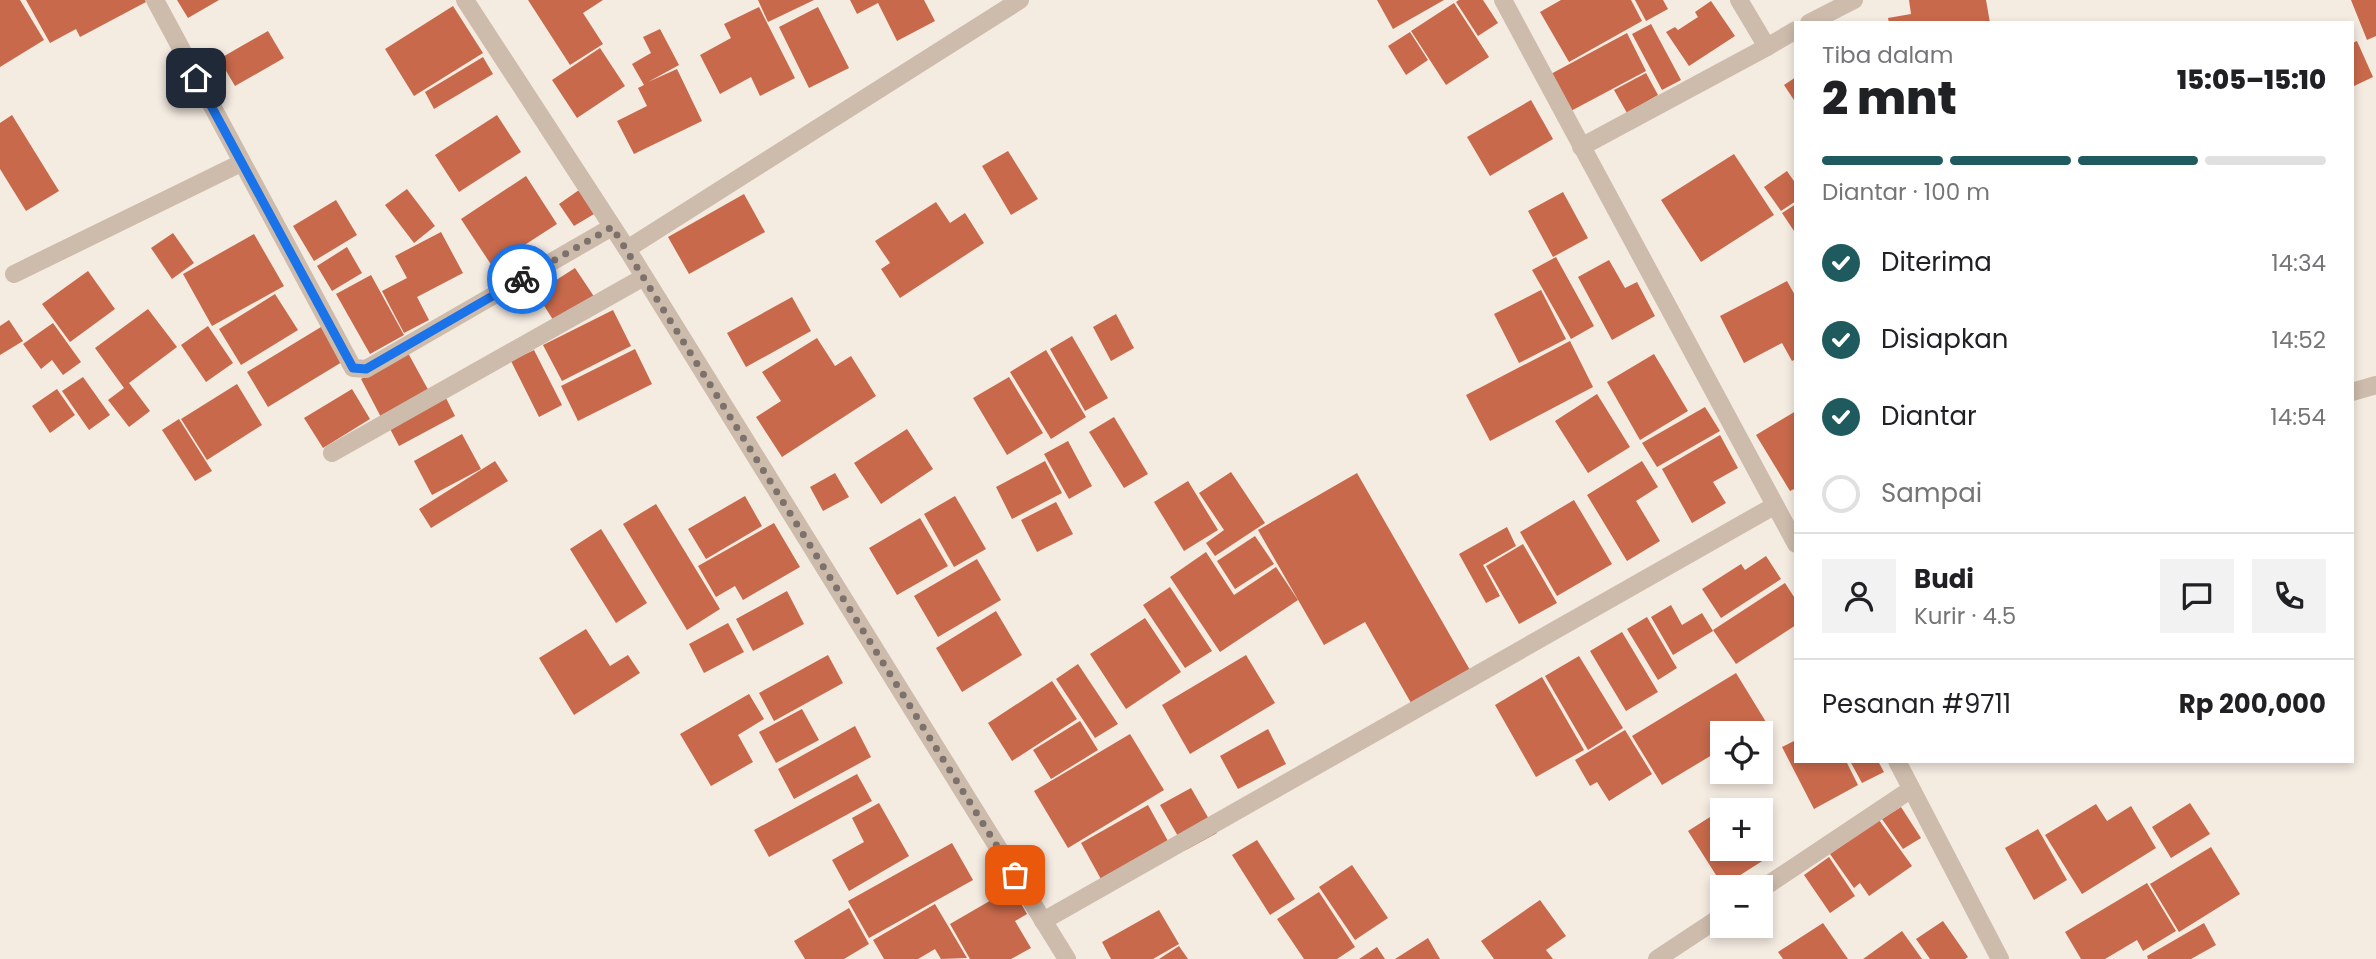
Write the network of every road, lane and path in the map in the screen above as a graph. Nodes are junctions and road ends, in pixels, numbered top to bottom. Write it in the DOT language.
graph roads {
  1 [pos="155,0"];
  2 [pos="465,0"];
  3 [pos="1020,0"];
  4 [pos="1503,0"];
  5 [pos="1740,0"];
  6 [pos="1854,0"];
  7 [pos="1813,21"];
  8 [pos="1794,31"];
  9 [pos="1767,47"];
  10 [pos="1581,147"];
  11 [pos="241,163"];
  12 [pos="612,227"];
  13 [pos="628,249"];
  14 [pos="14,274"];
  15 [pos="644,277"];
  16 [pos="2376,385"];
  17 [pos="2354,391"];
  18 [pos="332,453"];
  19 [pos="1774,506"];
  20 [pos="1794,541"];
  21 [pos="1898,763"];
  22 [pos="1910,790"];
  23 [pos="1773,881"];
  24 [pos="1043,921"];
  25 [pos="1710,924"];
  26 [pos="1067,959"];
  27 [pos="1657,959"];
  28 [pos="2000,959"];
  1 -- 11 [label="street"];
  2 -- 12 [label="street"];
  3 -- 13 [label="street"];
  4 -- 10 [label="street"];
  5 -- 9 [label="street"];
  6 -- 7 [label="street"];
  8 -- 9 [label="street"];
  9 -- 10 [label="street"];
  10 -- 19 [label="street"];
  11 -- 12 [label="street"];
  11 -- 14 [label="street"];
  12 -- 13 [label="street"];
  13 -- 15 [label="street"];
  15 -- 18 [label="street"];
  15 -- 24 [label="street"];
  16 -- 17 [label="street"];
  19 -- 20 [label="street"];
  19 -- 24 [label="street"];
  21 -- 22 [label="street"];
  22 -- 23 [label="street"];
  22 -- 28 [label="street"];
  24 -- 26 [label="street"];
  25 -- 27 [label="street"];
}
